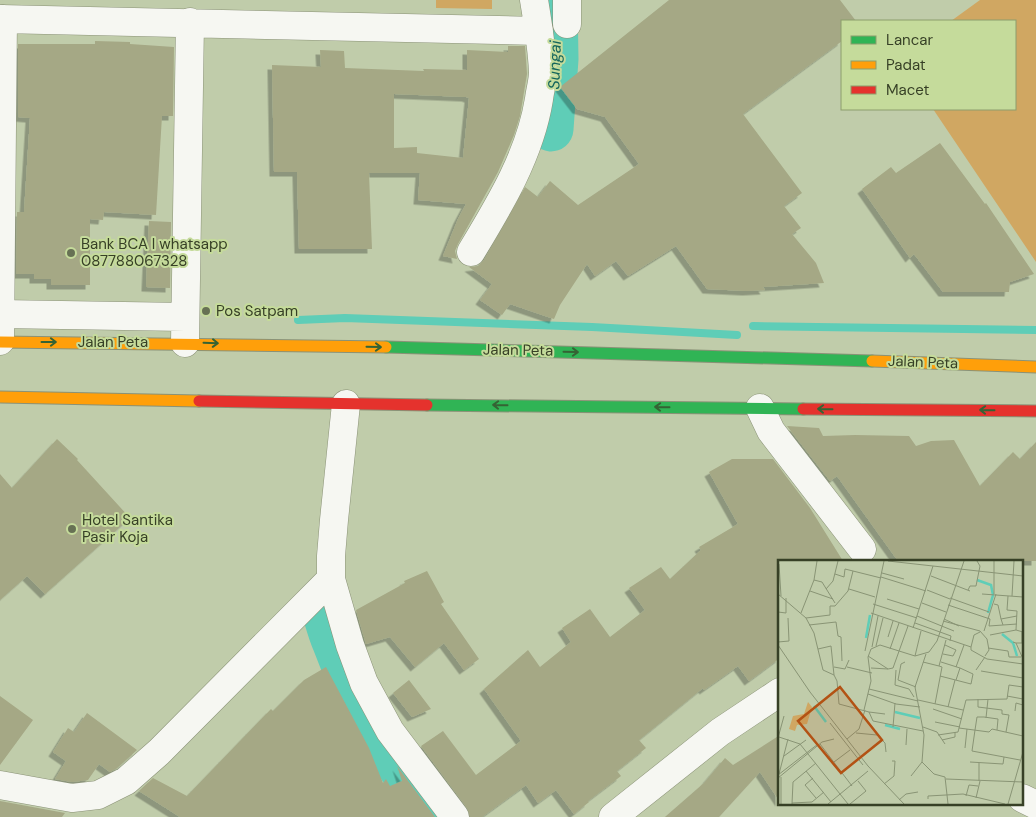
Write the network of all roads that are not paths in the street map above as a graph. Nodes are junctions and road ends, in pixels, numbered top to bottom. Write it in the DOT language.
graph roads {
  1 [pos="534,0"];
  2 [pos="2,19"];
  3 [pos="190,22"];
  4 [pos="539,30"];
  5 [pos="471,252"];
  6 [pos="0,328"];
  7 [pos="185,330"];
  8 [pos="1036,367"];
  9 [pos="0,397"];
  10 [pos="346,404"];
  11 [pos="760,408"];
  12 [pos="1036,411"];
  13 [pos="862,549"];
  14 [pos="331,579"];
  15 [pos="778,693"];
  16 [pos="0,785"];
  17 [pos="1024,799"];
  18 [pos="1036,805"];
  19 [pos="102,806"];
  20 [pos="455,817"];
  21 [pos="613,817"];
  1 -- 4 [label="street"];
  2 -- 3 [label="street"];
  2 -- 6 [label="street"];
  3 -- 4 [label="street"];
  3 -- 7 [label="street"];
  4 -- 5 [label="street"];
  6 -- 7 [label="street, Jalan Peta"];
  7 -- 8 [label="main road, Jalan Peta, one-way"];
  9 -- 10 [label="main road"];
  11 -- 10 [label="main road, one-way"];
  10 -- 14 [label="street"];
  12 -- 11 [label="main road, one-way"];
  11 -- 13 [label="street"];
  14 -- 19 [label="street"];
  14 -- 20 [label="street"];
  15 -- 21 [label="street"];
  16 -- 19 [label="street"];
  17 -- 18 [label="street"];
}
